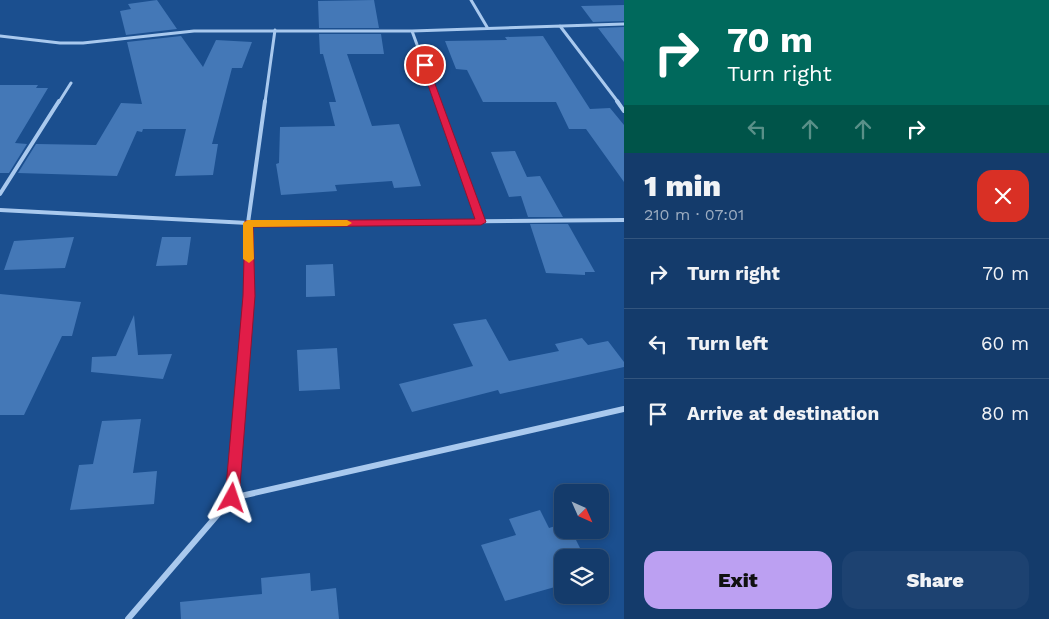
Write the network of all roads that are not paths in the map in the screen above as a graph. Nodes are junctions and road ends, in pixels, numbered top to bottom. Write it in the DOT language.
graph roads {
  1 [pos="471,0"];
  2 [pos="624,24"];
  3 [pos="560,26"];
  4 [pos="487,27"];
  5 [pos="275,30"];
  6 [pos="412,31"];
  7 [pos="0,36"];
  8 [pos="71,83"];
  9 [pos="624,110"];
  10 [pos="0,194"];
  11 [pos="0,210"];
  12 [pos="624,220"];
  13 [pos="481,222"];
  14 [pos="248,223"];
  15 [pos="624,409"];
  16 [pos="232,498"];
  17 [pos="128,619"];
  1 -- 4 [label="street"];
  2 -- 3 [label="street"];
  3 -- 4 [label="street"];
  3 -- 9 [label="street"];
  4 -- 6 [label="street"];
  5 -- 6 [label="street"];
  5 -- 7 [label="street"];
  5 -- 14 [label="street"];
  6 -- 13 [label="street"];
  8 -- 10 [label="street"];
  11 -- 14 [label="street"];
  12 -- 13 [label="street"];
  13 -- 14 [label="street"];
  14 -- 16 [label="street"];
  15 -- 16 [label="street"];
  16 -- 17 [label="street"];
}
